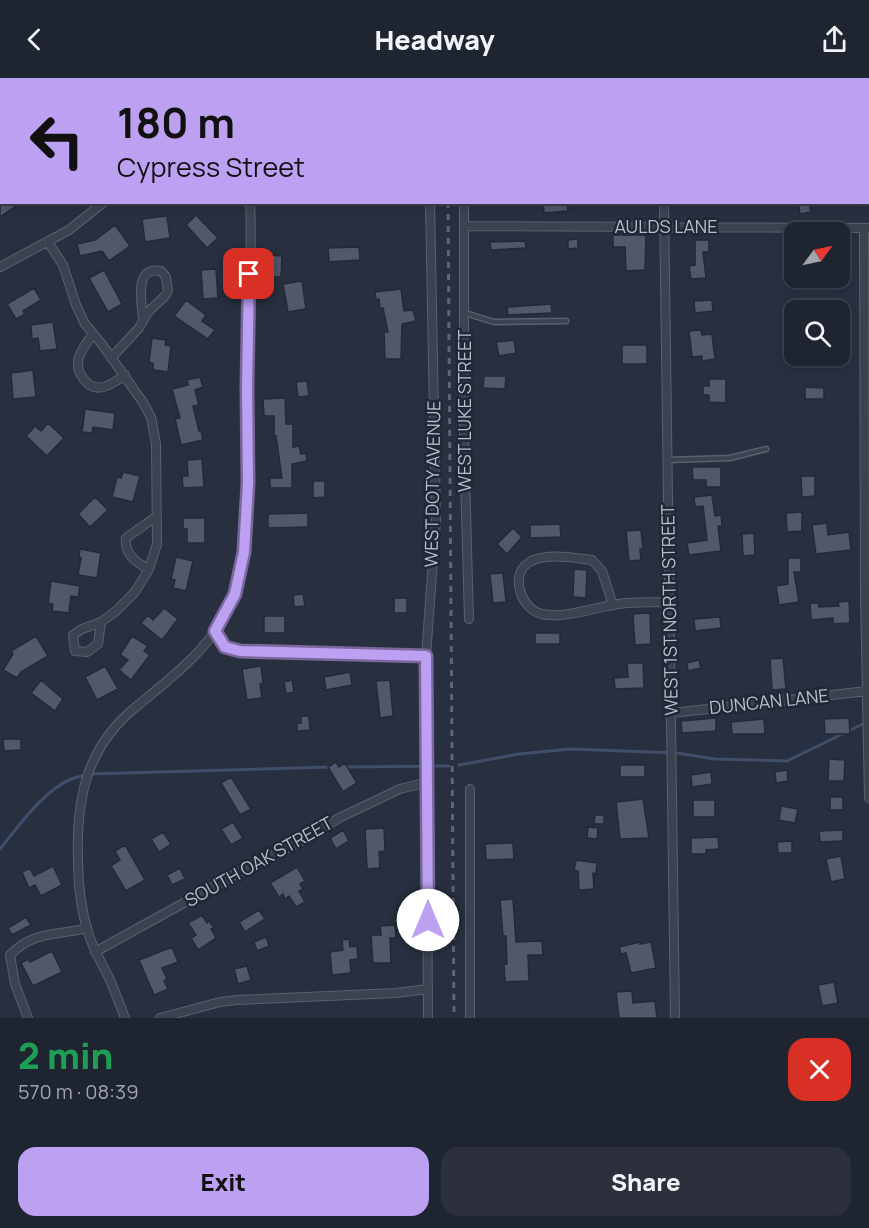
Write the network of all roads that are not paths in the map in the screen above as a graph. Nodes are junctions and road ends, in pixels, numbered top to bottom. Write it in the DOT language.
graph roads {
  1 [pos="102,204"];
  2 [pos="250,204"];
  3 [pos="430,204"];
  4 [pos="464,204"];
  5 [pos="664,204"];
  6 [pos="464,226"];
  7 [pos="664,227"];
  8 [pos="866,228"];
  9 [pos="48,242"];
  10 [pos="0,267"];
  11 [pos="464,313"];
  12 [pos="143,320"];
  13 [pos="566,321"];
  14 [pos="93,334"];
  15 [pos="111,358"];
  16 [pos="124,375"];
  17 [pos="766,449"];
  18 [pos="668,460"];
  19 [pos="158,516"];
  20 [pos="149,569"];
  21 [pos="867,596"];
  22 [pos="670,602"];
  23 [pos="613,605"];
  24 [pos="469,619"];
  25 [pos="101,622"];
  26 [pos="215,631"];
  27 [pos="426,656"];
  28 [pos="867,691"];
  29 [pos="672,712"];
  30 [pos="428,782"];
  31 [pos="470,789"];
  32 [pos="869,798"];
  33 [pos="87,928"];
  34 [pos="95,952"];
  35 [pos="428,988"];
  36 [pos="28,1018"];
  37 [pos="125,1018"];
  38 [pos="160,1018"];
  39 [pos="428,1018"];
  40 [pos="470,1018"];
  41 [pos="675,1018"];
  1 -- 9 [label="street"];
  2 -- 26 [label="street"];
  3 -- 27 [label="street, WEST DOTY AVENUE"];
  4 -- 6 [label="street, WEST LUKE STREET"];
  5 -- 7 [label="street, WEST 1ST NORTH STREET"];
  6 -- 7 [label="street, AULDS LANE"];
  6 -- 11 [label="street, WEST LUKE STREET"];
  7 -- 8 [label="street, AULDS LANE"];
  7 -- 18 [label="street, WEST 1ST NORTH STREET"];
  8 -- 21 [label="street"];
  9 -- 10 [label="street"];
  9 -- 14 [label="street"];
  11 -- 13 [label="lane"];
  11 -- 24 [label="street, WEST LUKE STREET"];
  12 -- 12 [label="street"];
  12 -- 15 [label="street"];
  14 -- 15 [label="street"];
  14 -- 16 [label="street"];
  15 -- 16 [label="street"];
  16 -- 19 [label="street"];
  17 -- 18 [label="lane"];
  18 -- 22 [label="street, WEST 1ST NORTH STREET"];
  19 -- 20 [label="street"];
  19 -- 20 [label="street"];
  20 -- 25 [label="street"];
  21 -- 28 [label="street"];
  22 -- 23 [label="street"];
  22 -- 29 [label="street, WEST 1ST NORTH STREET"];
  23 -- 23 [label="street"];
  25 -- 25 [label="street"];
  26 -- 27 [label="street"];
  26 -- 33 [label="street"];
  27 -- 30 [label="street, WEST DOTY AVENUE"];
  28 -- 29 [label="street, DUNCAN LANE"];
  28 -- 32 [label="street"];
  29 -- 41 [label="street, WEST 1ST NORTH STREET"];
  30 -- 34 [label="street, SOUTH OAK STREET"];
  30 -- 35 [label="street, WEST DOTY AVENUE"];
  31 -- 40 [label="street"];
  33 -- 34 [label="street"];
  33 -- 36 [label="street"];
  34 -- 37 [label="street"];
  35 -- 38 [label="street"];
  35 -- 39 [label="street, WEST DOTY AVENUE"];
}
